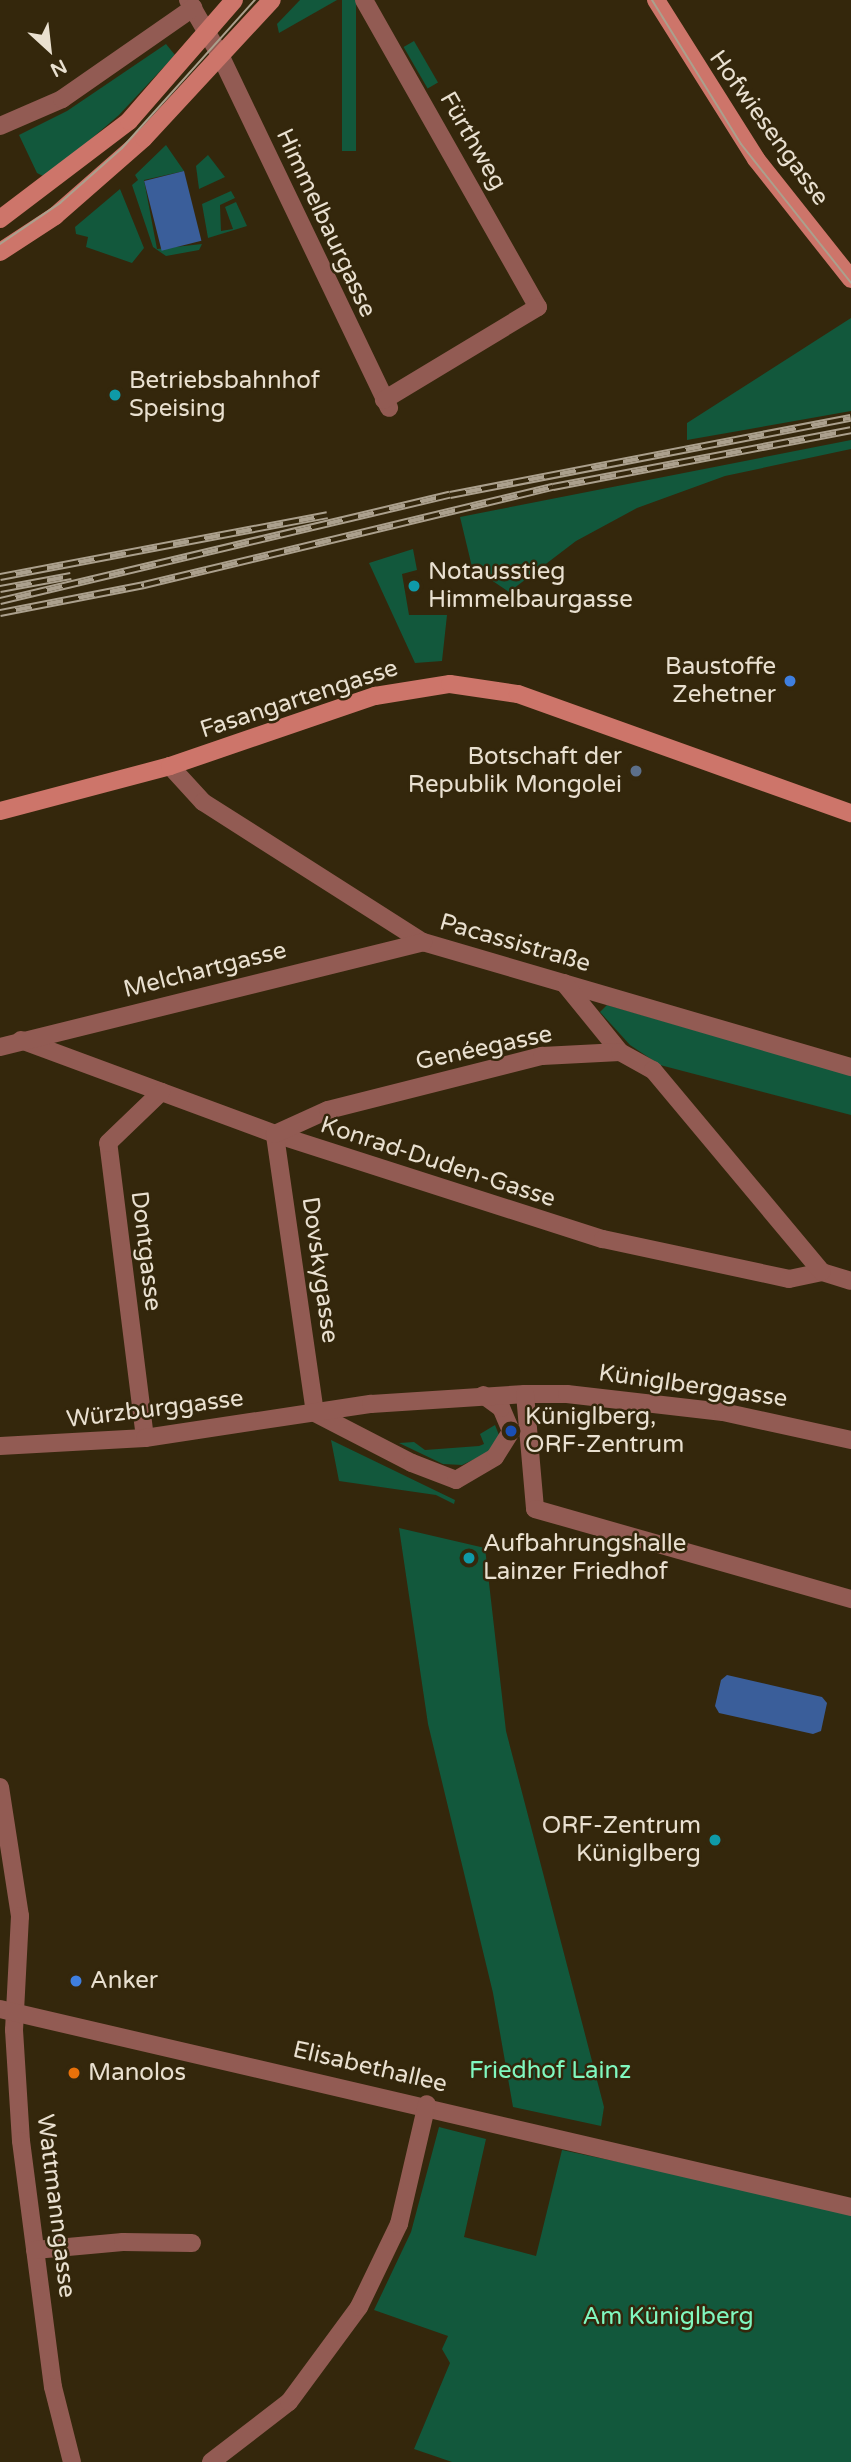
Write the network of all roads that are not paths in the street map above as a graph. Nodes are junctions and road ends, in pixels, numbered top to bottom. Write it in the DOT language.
graph roads {
  1 [pos="234,0"];
  2 [pos="272,0"];
  3 [pos="364,0"];
  4 [pos="656,0"];
  5 [pos="191,4"];
  6 [pos="207,32"];
  7 [pos="221,57"];
  8 [pos="0,126"];
  9 [pos="0,219"];
  10 [pos="0,251"];
  11 [pos="851,279"];
  12 [pos="538,306"];
  13 [pos="170,766"];
  14 [pos="0,811"];
  15 [pos="851,813"];
  16 [pos="423,942"];
  17 [pos="564,983"];
  18 [pos="21,1040"];
  19 [pos="0,1047"];
  20 [pos="620,1052"];
  21 [pos="851,1067"];
  22 [pos="161,1092"];
  23 [pos="275,1134"];
  24 [pos="822,1272"];
  25 [pos="851,1281"];
  26 [pos="525,1394"];
  27 [pos="483,1395"];
  28 [pos="315,1413"];
  29 [pos="145,1438"];
  30 [pos="851,1440"];
  31 [pos="0,1446"];
  32 [pos="851,1599"];
  33 [pos="0,1787"];
  34 [pos="9,2010"];
  35 [pos="427,2104"];
  36 [pos="851,2207"];
  37 [pos="192,2244"];
  38 [pos="36,2250"];
  39 [pos="72,2462"];
  40 [pos="211,2462"];
  1 -- 6 [label="main road"];
  2 -- 7 [label="main road"];
  3 -- 12 [label="street, Fürthweg"];
  4 -- 11 [label="main road, Hofwiesengasse"];
  5 -- 6 [label="street, Himmelbaurgasse"];
  5 -- 8 [label="street"];
  6 -- 7 [label="street, Himmelbaurgasse"];
  6 -- 9 [label="main road"];
  7 -- 10 [label="main road"];
  7 -- 12 [label="street, Himmelbaurgasse"];
  13 -- 14 [label="main road, Fasangartengasse"];
  13 -- 15 [label="main road, Fasangartengasse"];
  13 -- 16 [label="street, Pacassistraße"];
  16 -- 17 [label="street, Pacassistraße"];
  16 -- 18 [label="street, Melchartgasse"];
  17 -- 20 [label="street"];
  17 -- 21 [label="street, Pacassistraße"];
  18 -- 19 [label="street, Melchartgasse"];
  18 -- 22 [label="street, Konrad-Duden-Gasse"];
  20 -- 23 [label="street, Genéegasse"];
  20 -- 24 [label="street"];
  22 -- 23 [label="street, Konrad-Duden-Gasse"];
  22 -- 29 [label="street, Dontgasse"];
  23 -- 24 [label="street, Konrad-Duden-Gasse"];
  23 -- 28 [label="street, Dovskygasse"];
  24 -- 25 [label="street, Konrad-Duden-Gasse"];
  26 -- 27 [label="street"];
  26 -- 30 [label="street, Küniglberggasse"];
  26 -- 32 [label="street"];
  27 -- 28 [label="street, Würzburggasse"];
  27 -- 28 [label="street"];
  28 -- 29 [label="street, Würzburggasse"];
  29 -- 31 [label="street, Würzburggasse"];
  33 -- 34 [label="street, Wattmanngasse"];
  34 -- 35 [label="street, Elisabethallee"];
  34 -- 38 [label="street, Wattmanngasse"];
  35 -- 36 [label="street, Elisabethallee"];
  35 -- 40 [label="street"];
  37 -- 38 [label="street"];
  38 -- 39 [label="street, Wattmanngasse"];
}
